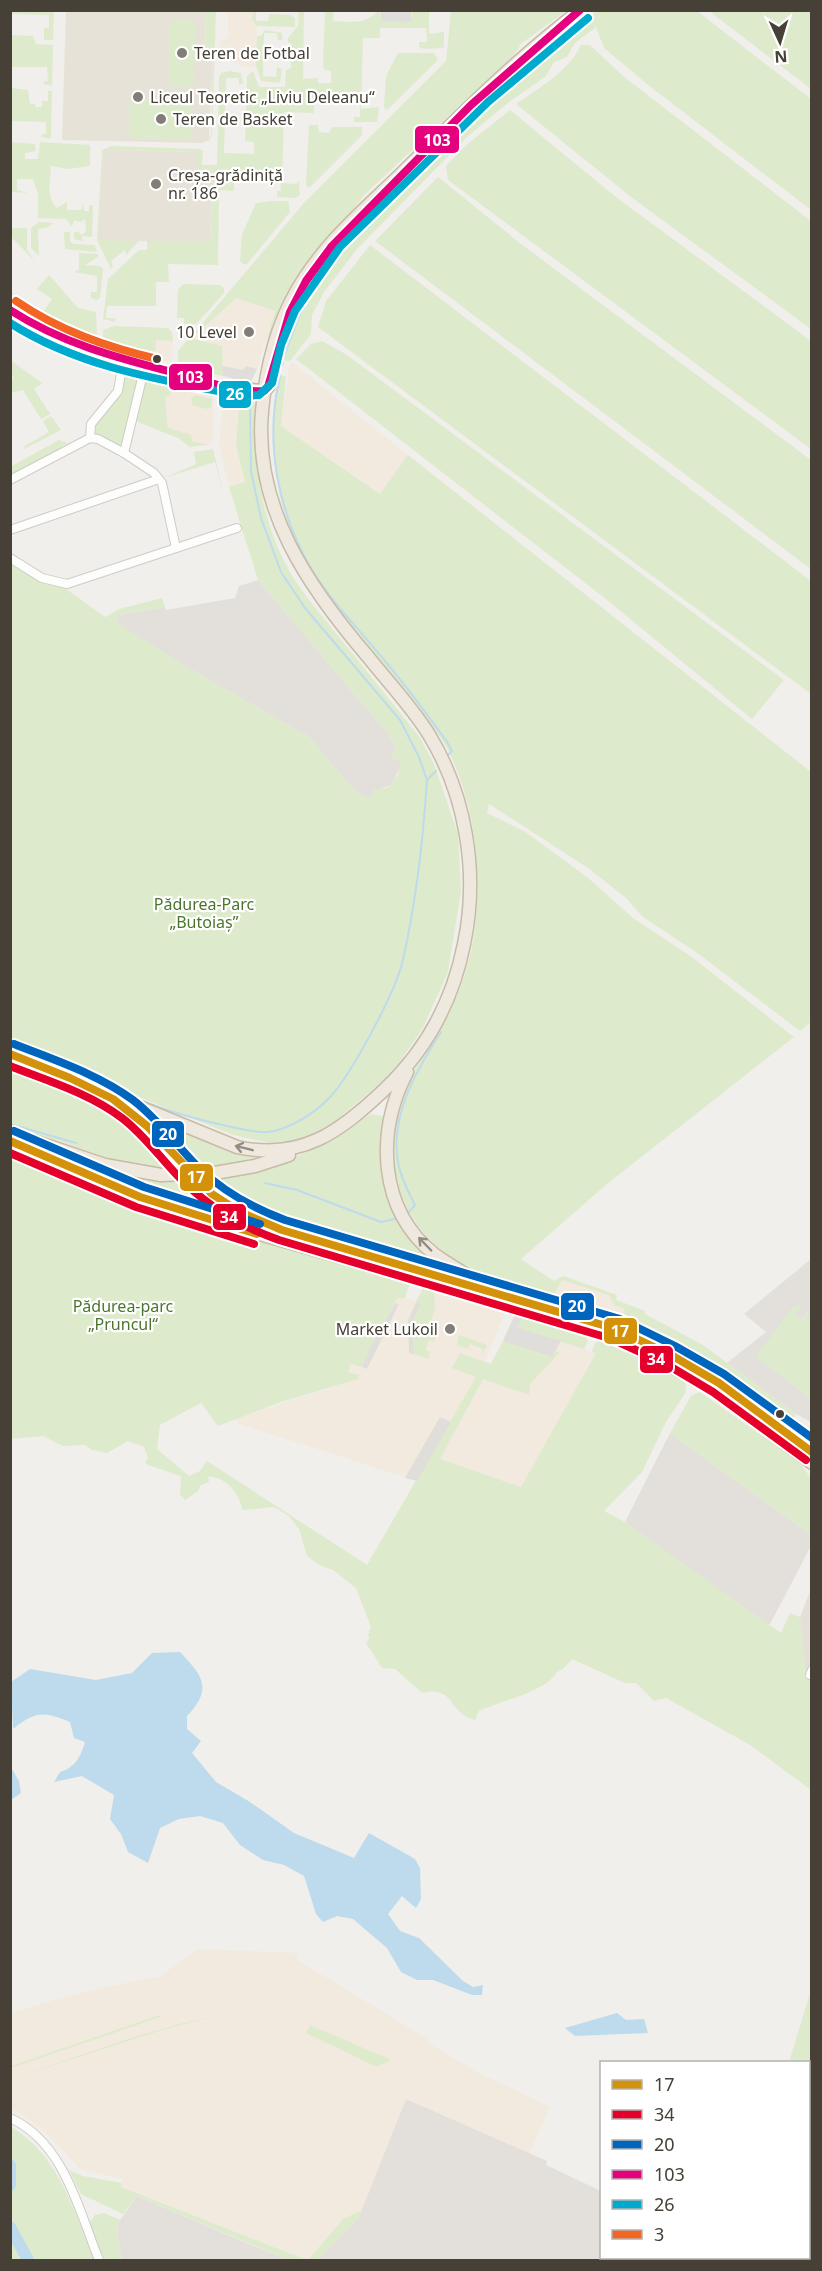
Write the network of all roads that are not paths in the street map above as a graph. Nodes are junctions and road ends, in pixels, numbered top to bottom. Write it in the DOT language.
graph roads {
  1 [pos="581,10"];
  2 [pos="358,217"];
  3 [pos="306,276"];
  4 [pos="10,310"];
  5 [pos="123,361"];
  6 [pos="145,366"];
  7 [pos="226,384"];
  8 [pos="263,392"];
  9 [pos="90,438"];
  10 [pos="124,453"];
  11 [pos="159,479"];
  12 [pos="10,480"];
  13 [pos="273,504"];
  14 [pos="237,528"];
  15 [pos="10,530"];
  16 [pos="176,548"];
  17 [pos="10,558"];
  18 [pos="10,1054"];
  19 [pos="412,1061"];
  20 [pos="83,1084"];
  21 [pos="10,1133"];
  22 [pos="10,1141"];
  23 [pos="302,1148"];
  24 [pos="433,1279"];
  25 [pos="490,1290"];
  26 [pos="812,1452"];
  27 [pos="812,1463"];
  28 [pos="10,2118"];
  29 [pos="99,2260"];
  1 -- 2 [label="highway"];
  2 -- 3 [label="highway"];
  2 -- 8 [label="highway"];
  2 -- 13 [label="highway"];
  3 -- 7 [label="highway"];
  3 -- 8 [label="highway"];
  4 -- 5 [label="main road"];
  5 -- 6 [label="main road"];
  5 -- 9 [label="street"];
  6 -- 7 [label="main road"];
  6 -- 10 [label="street"];
  7 -- 8 [label="highway"];
  7 -- 13 [label="highway"];
  8 -- 13 [label="highway"];
  9 -- 10 [label="street"];
  9 -- 12 [label="street"];
  10 -- 11 [label="street"];
  11 -- 15 [label="street"];
  11 -- 16 [label="street"];
  13 -- 19 [label="highway"];
  14 -- 16 [label="street"];
  16 -- 17 [label="street"];
  18 -- 20 [label="highway"];
  19 -- 23 [label="highway"];
  25 -- 19 [label="highway, one-way"];
  23 -- 20 [label="highway, one-way"];
  20 -- 24 [label="highway"];
  21 -- 23 [label="highway, bridge"];
  22 -- 24 [label="highway"];
  24 -- 25 [label="highway"];
  24 -- 27 [label="highway"];
  25 -- 26 [label="highway"];
  28 -- 29 [label="street"];
}
